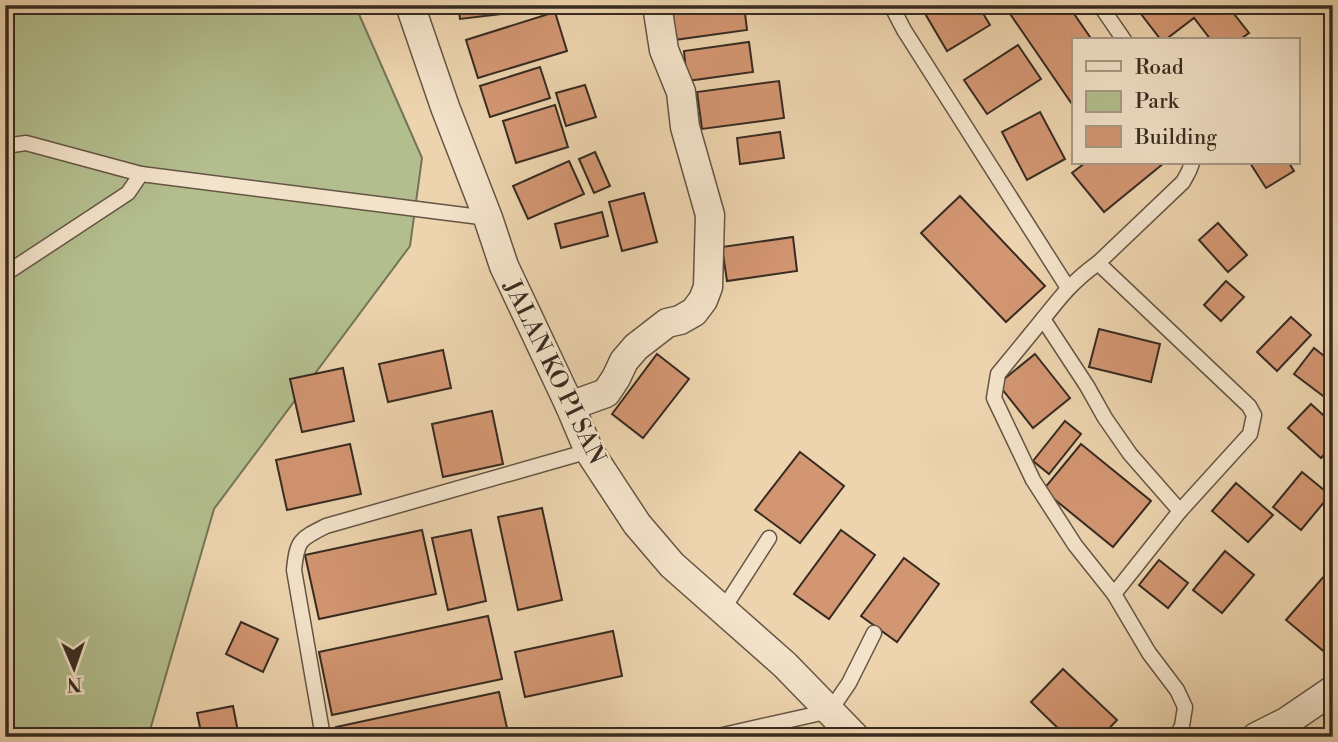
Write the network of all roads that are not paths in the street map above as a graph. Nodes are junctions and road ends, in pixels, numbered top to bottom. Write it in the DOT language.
graph roads {
  1 [pos="410,5"];
  2 [pos="657,5"];
  3 [pos="891,5"];
  4 [pos="1100,5"];
  5 [pos="1123,38"];
  6 [pos="5,146"];
  7 [pos="1192,164"];
  8 [pos="141,174"];
  9 [pos="488,218"];
  10 [pos="1098,263"];
  11 [pos="5,274"];
  12 [pos="1068,288"];
  13 [pos="1043,319"];
  14 [pos="570,405"];
  15 [pos="589,451"];
  16 [pos="1180,511"];
  17 [pos="769,538"];
  18 [pos="1114,594"];
  19 [pos="722,611"];
  20 [pos="874,633"];
  21 [pos="1333,690"];
  22 [pos="830,711"];
  23 [pos="323,737"];
  24 [pos="714,737"];
  25 [pos="855,737"];
  26 [pos="1176,737"];
  27 [pos="1255,737"];
  1 -- 9 [label="street, JALAN KO PI SAN"];
  2 -- 14 [label="street"];
  3 -- 12 [label="lane"];
  4 -- 5 [label="lane"];
  6 -- 8 [label="lane"];
  7 -- 10 [label="lane"];
  8 -- 9 [label="lane"];
  8 -- 11 [label="lane"];
  9 -- 14 [label="street, JALAN KO PI SAN"];
  10 -- 12 [label="lane"];
  10 -- 16 [label="lane"];
  12 -- 13 [label="lane"];
  13 -- 16 [label="lane"];
  13 -- 18 [label="lane"];
  14 -- 15 [label="street, JALAN KO PI SAN"];
  15 -- 19 [label="street, JALAN KO PI SAN"];
  15 -- 23 [label="lane"];
  16 -- 18 [label="lane"];
  17 -- 19 [label="lane"];
  18 -- 26 [label="lane"];
  19 -- 22 [label="street, JALAN KO PI SAN"];
  20 -- 22 [label="lane"];
  21 -- 27 [label="street"];
  22 -- 24 [label="lane"];
  22 -- 25 [label="street, JALAN KO PI SAN"];
}
